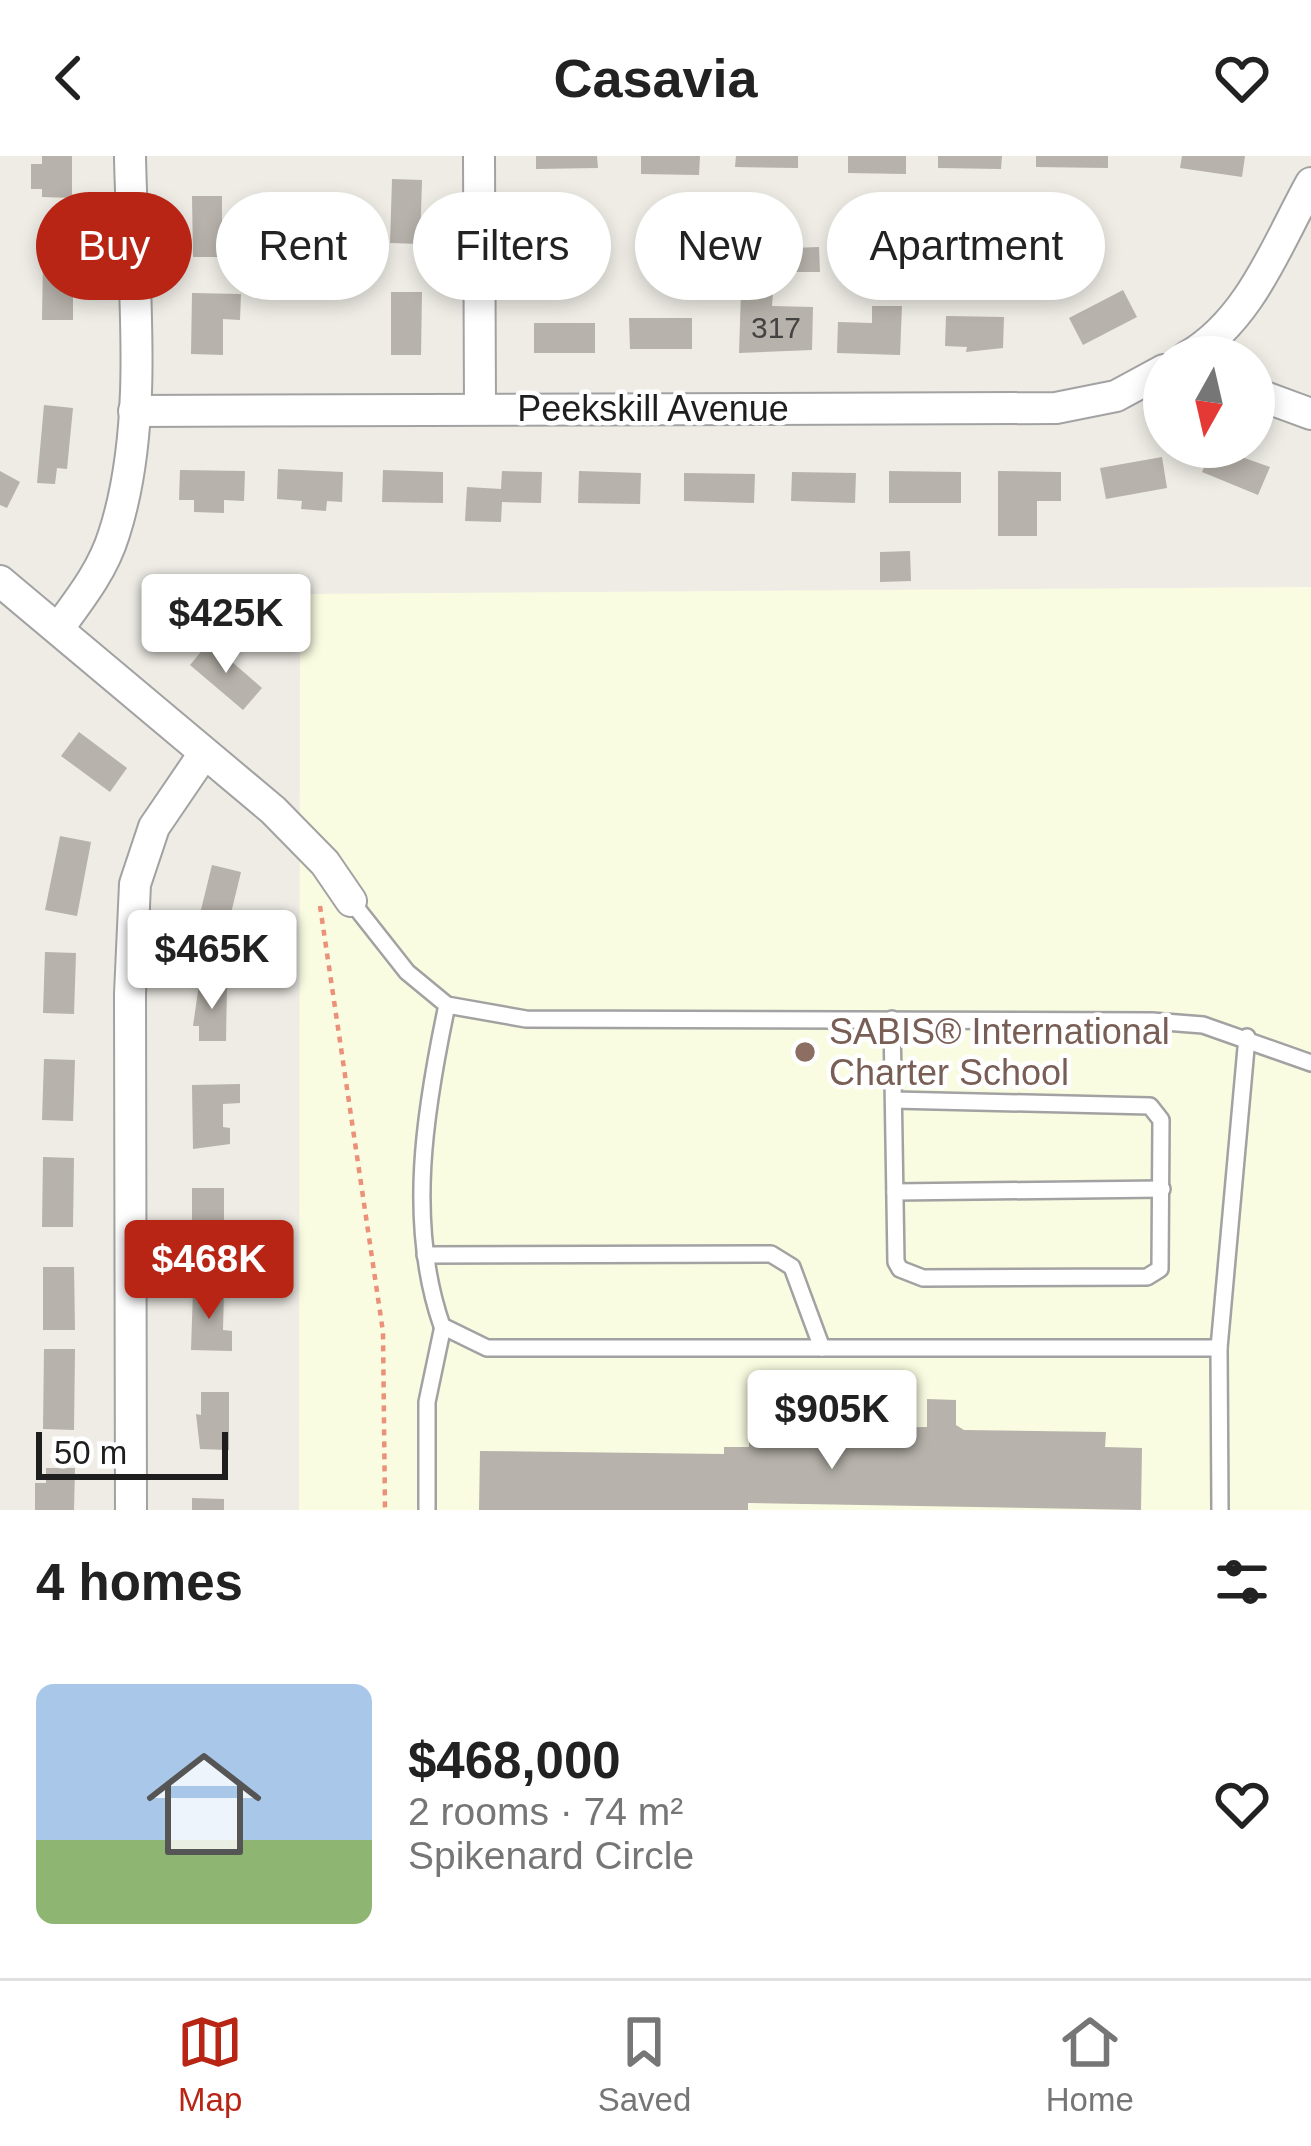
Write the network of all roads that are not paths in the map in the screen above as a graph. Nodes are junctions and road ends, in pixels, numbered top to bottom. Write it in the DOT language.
graph roads {
  1 [pos="130,156"];
  2 [pos="478,156"];
  3 [pos="1311,183"];
  4 [pos="1217,336"];
  5 [pos="1143,381"];
  6 [pos="1275,401"];
  7 [pos="480,408"];
  8 [pos="134,411"];
  9 [pos="1311,413"];
  10 [pos="0,580"];
  11 [pos="58,629"];
  12 [pos="202,755"];
  13 [pos="351,901"];
  14 [pos="446,1005"];
  15 [pos="892,1019"];
  16 [pos="1246,1037"];
  17 [pos="1311,1063"];
  18 [pos="894,1100"];
  19 [pos="1162,1189"];
  20 [pos="895,1192"];
  21 [pos="424,1256"];
  22 [pos="443,1326"];
  23 [pos="822,1348"];
  24 [pos="1219,1348"];
  25 [pos="131,1510"];
  26 [pos="427,1510"];
  27 [pos="1220,1510"];
  1 -- 8 [label="street"];
  2 -- 7 [label="street"];
  3 -- 4 [label="street"];
  5 -- 7 [label="street, Peekskill Avenue"];
  6 -- 9 [label="street"];
  7 -- 8 [label="street, Peekskill Avenue"];
  8 -- 11 [label="street"];
  10 -- 11 [label="street"];
  11 -- 12 [label="street"];
  12 -- 13 [label="street"];
  12 -- 25 [label="street"];
  13 -- 14 [label="lane"];
  14 -- 15 [label="lane"];
  14 -- 21 [label="lane"];
  15 -- 16 [label="lane"];
  15 -- 18 [label="lane"];
  16 -- 17 [label="lane"];
  16 -- 24 [label="lane"];
  18 -- 19 [label="lane"];
  18 -- 20 [label="lane"];
  19 -- 20 [label="lane"];
  19 -- 20 [label="lane"];
  21 -- 22 [label="lane"];
  21 -- 23 [label="lane"];
  22 -- 23 [label="lane"];
  22 -- 26 [label="lane"];
  23 -- 24 [label="lane"];
  24 -- 27 [label="lane"];
}
